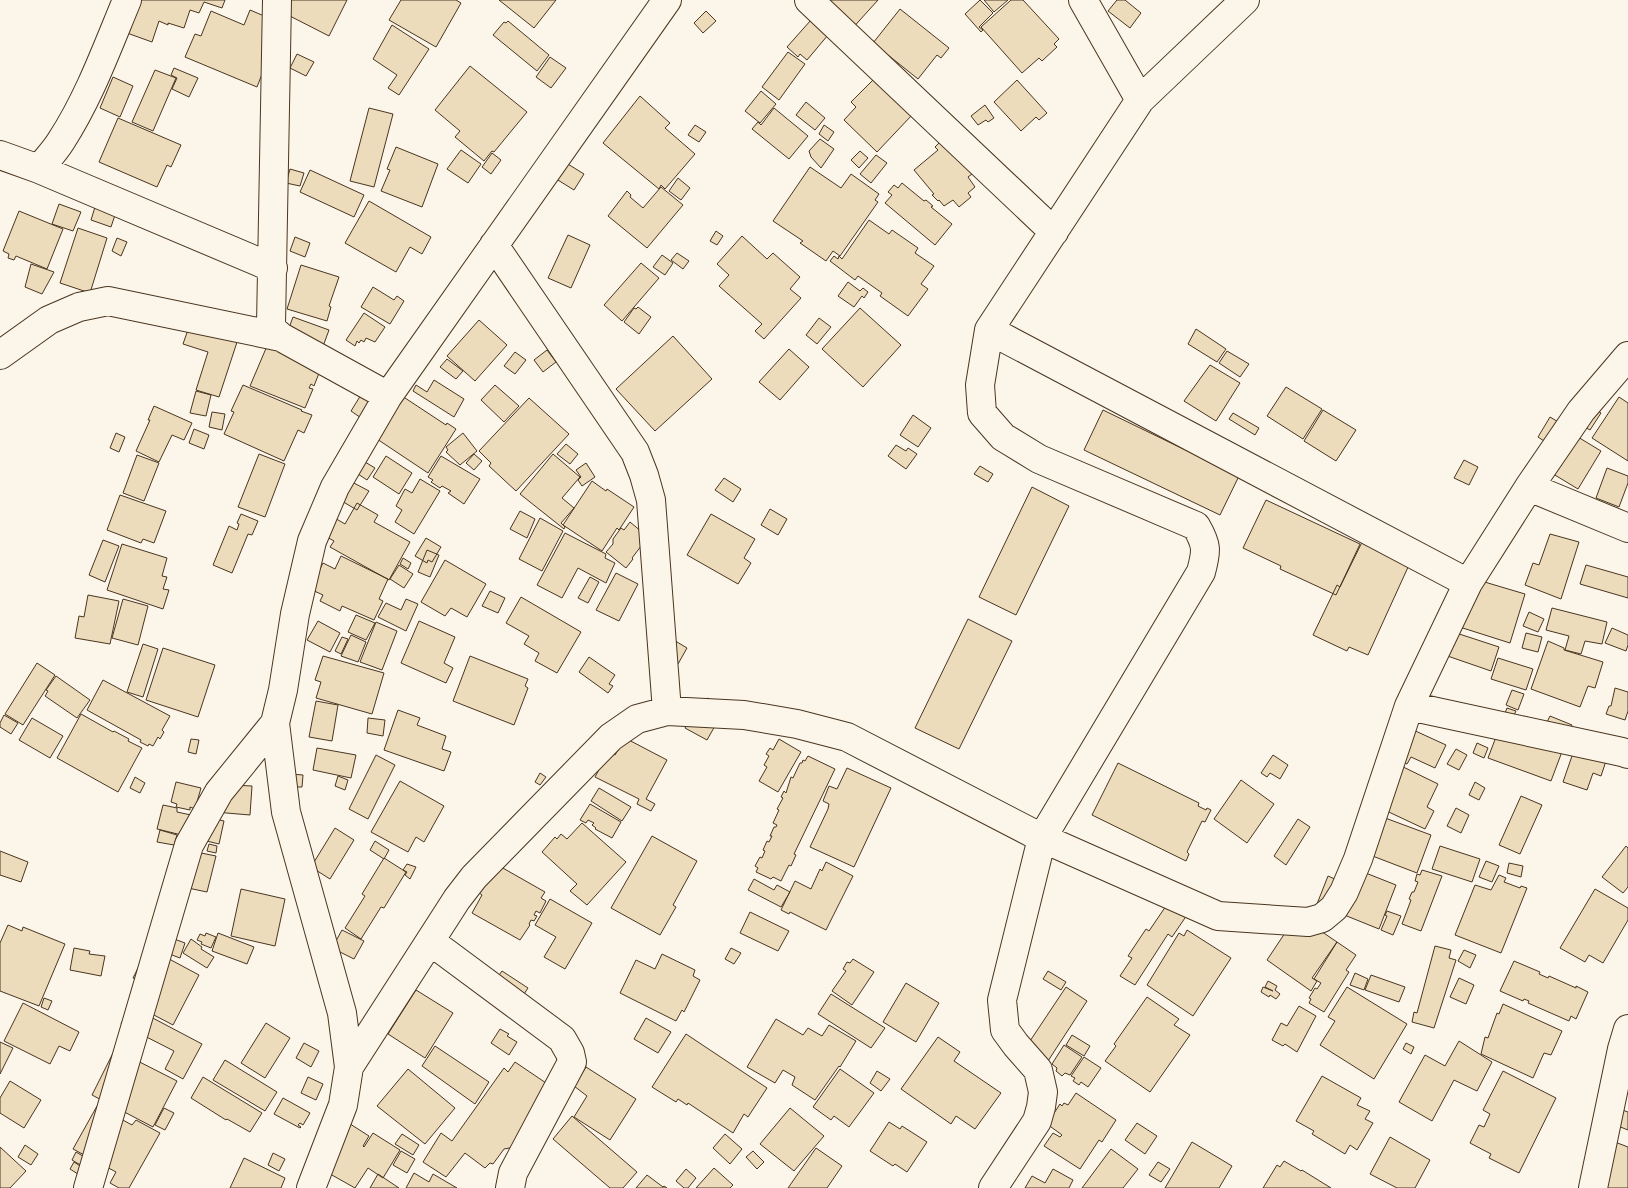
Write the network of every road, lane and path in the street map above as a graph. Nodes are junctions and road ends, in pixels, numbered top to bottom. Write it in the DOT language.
graph roads {
  1 [pos="127,0"];
  2 [pos="277,0"];
  3 [pos="667,0"];
  4 [pos="809,0"];
  5 [pos="1083,0"];
  6 [pos="1245,0"];
  7 [pos="1140,100"];
  8 [pos="0,155"];
  9 [pos="39,169"];
  10 [pos="1054,232"];
  11 [pos="494,244"];
  12 [pos="273,268"];
  13 [pos="989,330"];
  14 [pos="281,337"];
  15 [pos="0,355"];
  16 [pos="1628,356"];
  17 [pos="388,396"];
  18 [pos="1529,487"];
  19 [pos="1628,528"];
  20 [pos="1468,584"];
  21 [pos="1409,706"];
  22 [pos="667,711"];
  23 [pos="275,723"];
  24 [pos="1628,754"];
  25 [pos="1042,838"];
  26 [pos="430,941"];
  27 [pos="1628,1029"];
  28 [pos="349,1067"];
  29 [pos="1622,1073"];
  30 [pos="88,1188"];
  31 [pos="311,1188"];
  32 [pos="510,1188"];
  33 [pos="992,1188"];
  34 [pos="1593,1188"];
  1 -- 9 [label="street"];
  2 -- 12 [label="street"];
  3 -- 11 [label="street"];
  4 -- 10 [label="street"];
  5 -- 7 [label="street"];
  6 -- 7 [label="street"];
  7 -- 10 [label="street"];
  8 -- 9 [label="street"];
  9 -- 12 [label="street"];
  10 -- 13 [label="street"];
  11 -- 17 [label="street"];
  11 -- 22 [label="street"];
  12 -- 14 [label="street"];
  13 -- 20 [label="street"];
  13 -- 25 [label="street"];
  14 -- 15 [label="street"];
  14 -- 17 [label="street"];
  16 -- 18 [label="street"];
  17 -- 23 [label="street"];
  18 -- 19 [label="street"];
  18 -- 20 [label="street"];
  20 -- 21 [label="street"];
  21 -- 24 [label="street"];
  21 -- 25 [label="street"];
  22 -- 25 [label="street"];
  22 -- 26 [label="street"];
  23 -- 28 [label="street"];
  23 -- 30 [label="street"];
  25 -- 33 [label="street"];
  26 -- 28 [label="street"];
  26 -- 32 [label="street"];
  27 -- 29 [label="street"];
  28 -- 31 [label="street"];
  29 -- 34 [label="street"];
}
